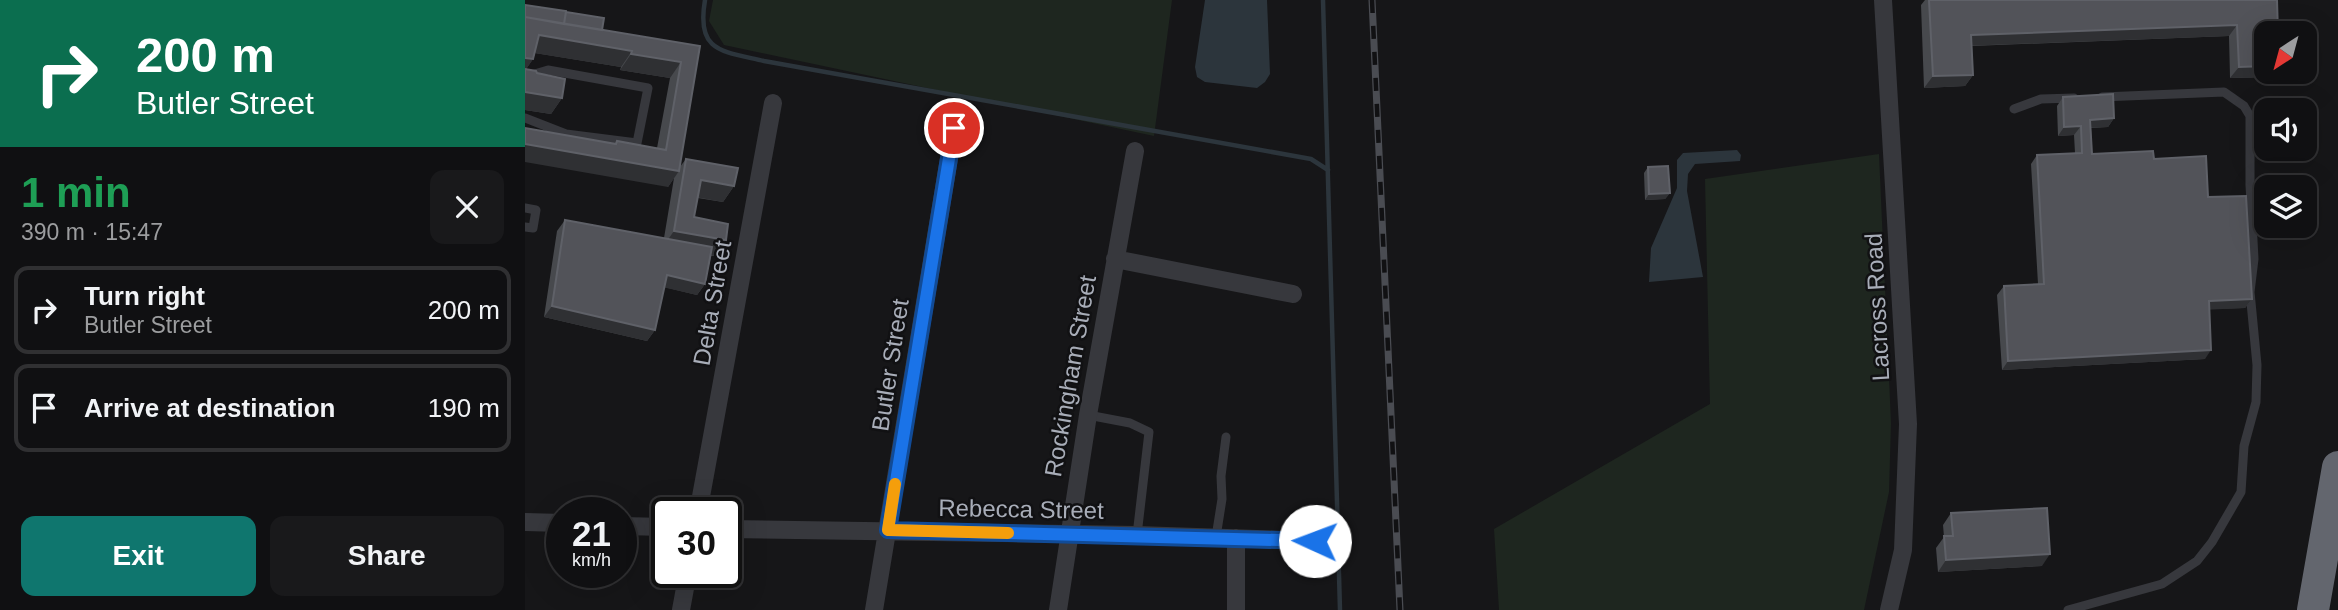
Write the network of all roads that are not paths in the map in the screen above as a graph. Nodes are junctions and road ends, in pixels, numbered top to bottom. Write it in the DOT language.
graph roads {
  1 [pos="1883,0"];
  2 [pos="525,77"];
  3 [pos="2092,97"];
  4 [pos="2080,98"];
  5 [pos="773,103"];
  6 [pos="2014,109"];
  7 [pos="525,118"];
  8 [pos="954,128"];
  9 [pos="1135,152"];
  10 [pos="525,208"];
  11 [pos="525,227"];
  12 [pos="1115,259"];
  13 [pos="1293,294"];
  14 [pos="1089,415"];
  15 [pos="1226,437"];
  16 [pos="2338,467"];
  17 [pos="701,497"];
  18 [pos="525,522"];
  19 [pos="546,523"];
  20 [pos="742,529"];
  21 [pos="888,530"];
  22 [pos="1070,535"];
  23 [pos="1137,535"];
  24 [pos="1216,537"];
  25 [pos="1236,538"];
  26 [pos="1315,541"];
  27 [pos="685,588"];
  28 [pos="681,610"];
  29 [pos="874,610"];
  30 [pos="1058,610"];
  31 [pos="1236,610"];
  32 [pos="1889,610"];
  33 [pos="2069,610"];
  34 [pos="2313,610"];
  1 -- 32 [label="street, Lacross Road"];
  2 -- 7 [label="lane"];
  3 -- 33 [label="lane"];
  4 -- 6 [label="lane"];
  5 -- 17 [label="street, Delta Street"];
  8 -- 21 [label="street, Butler Street"];
  9 -- 12 [label="street, Rockingham Street"];
  10 -- 11 [label="lane"];
  12 -- 13 [label="street"];
  12 -- 14 [label="street, Rockingham Street"];
  14 -- 22 [label="street, Rockingham Street"];
  14 -- 23 [label="lane"];
  15 -- 24 [label="lane"];
  16 -- 34 [label="highway"];
  18 -- 19 [label="street"];
  20 -- 21 [label="street, Rebecca Street"];
  21 -- 22 [label="street, Rebecca Street"];
  21 -- 29 [label="street, Butler Street"];
  22 -- 23 [label="street, Rebecca Street"];
  22 -- 30 [label="street, Rockingham Street"];
  23 -- 24 [label="street, Rebecca Street"];
  24 -- 25 [label="street, Rebecca Street"];
  25 -- 26 [label="street, Rebecca Street"];
  25 -- 31 [label="street"];
  27 -- 28 [label="street"];
}
